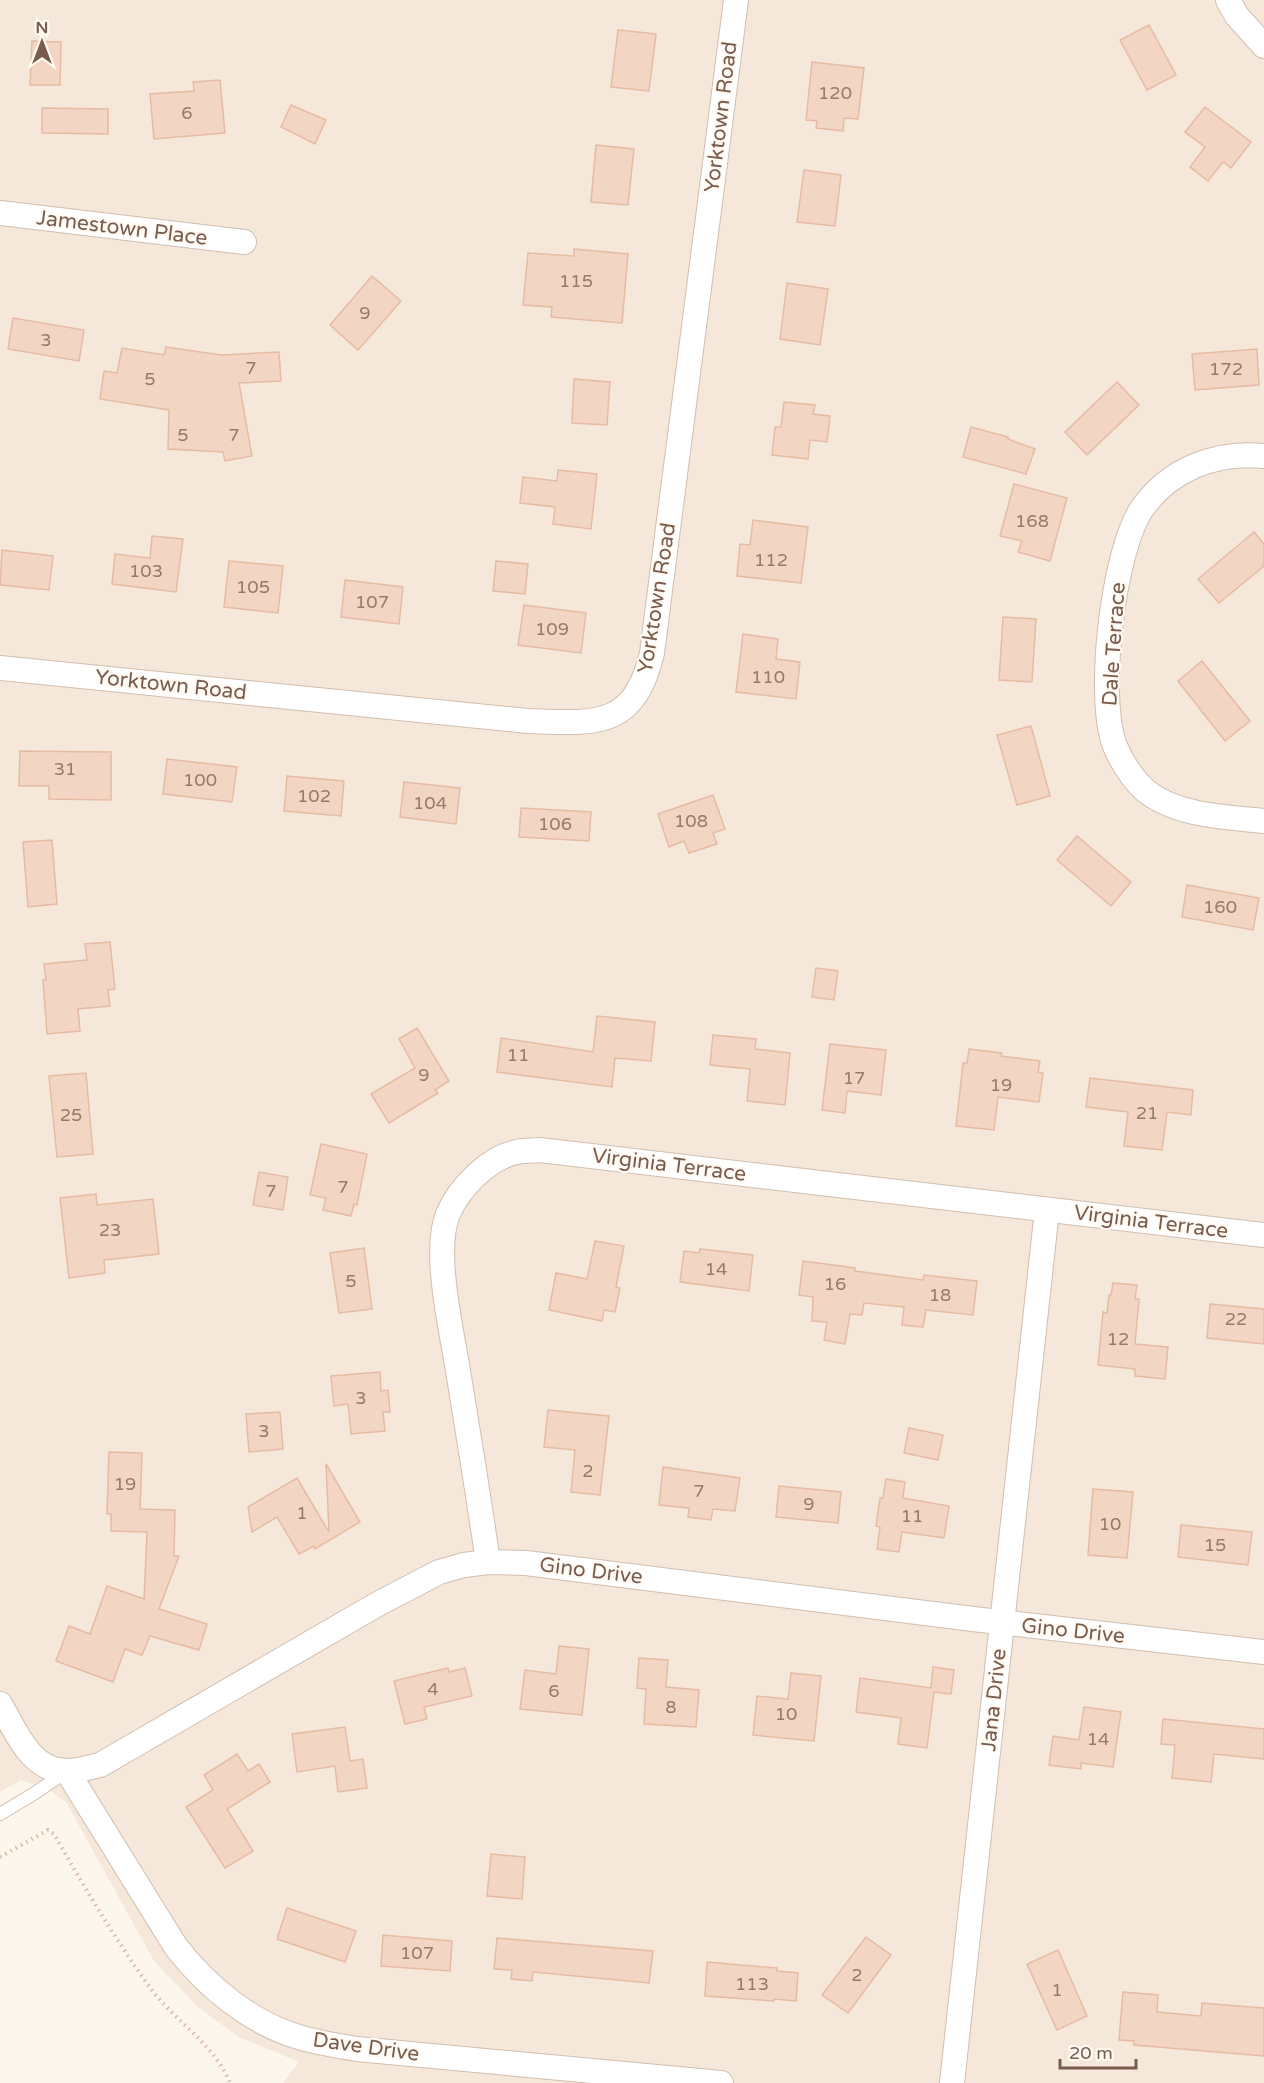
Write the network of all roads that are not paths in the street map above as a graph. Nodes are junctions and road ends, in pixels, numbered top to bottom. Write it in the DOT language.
graph roads {
  1 [pos="736,0"];
  2 [pos="1228,0"];
  3 [pos="1264,46"];
  4 [pos="0,213"];
  5 [pos="244,242"];
  6 [pos="1264,456"];
  7 [pos="0,668"];
  8 [pos="1264,821"];
  9 [pos="1047,1210"];
  10 [pos="1264,1235"];
  11 [pos="488,1562"];
  12 [pos="1002,1623"];
  13 [pos="1264,1652"];
  14 [pos="0,1704"];
  15 [pos="67,1771"];
  16 [pos="0,1814"];
  17 [pos="721,2083"];
  18 [pos="952,2083"];
  1 -- 7 [label="street, Yorktown Road"];
  2 -- 3 [label="street"];
  4 -- 5 [label="street, Jamestown Place"];
  6 -- 8 [label="street, Dale Terrace"];
  9 -- 10 [label="street, Virginia Terrace"];
  9 -- 11 [label="street, Virginia Terrace"];
  9 -- 12 [label="street, Jana Drive"];
  11 -- 12 [label="street, Gino Drive"];
  11 -- 15 [label="street, Gino Drive"];
  12 -- 13 [label="street, Gino Drive"];
  12 -- 18 [label="street, Jana Drive"];
  14 -- 15 [label="street, Gino Drive"];
  15 -- 16 [label="lane"];
  15 -- 17 [label="street, Dave Drive"];
}
